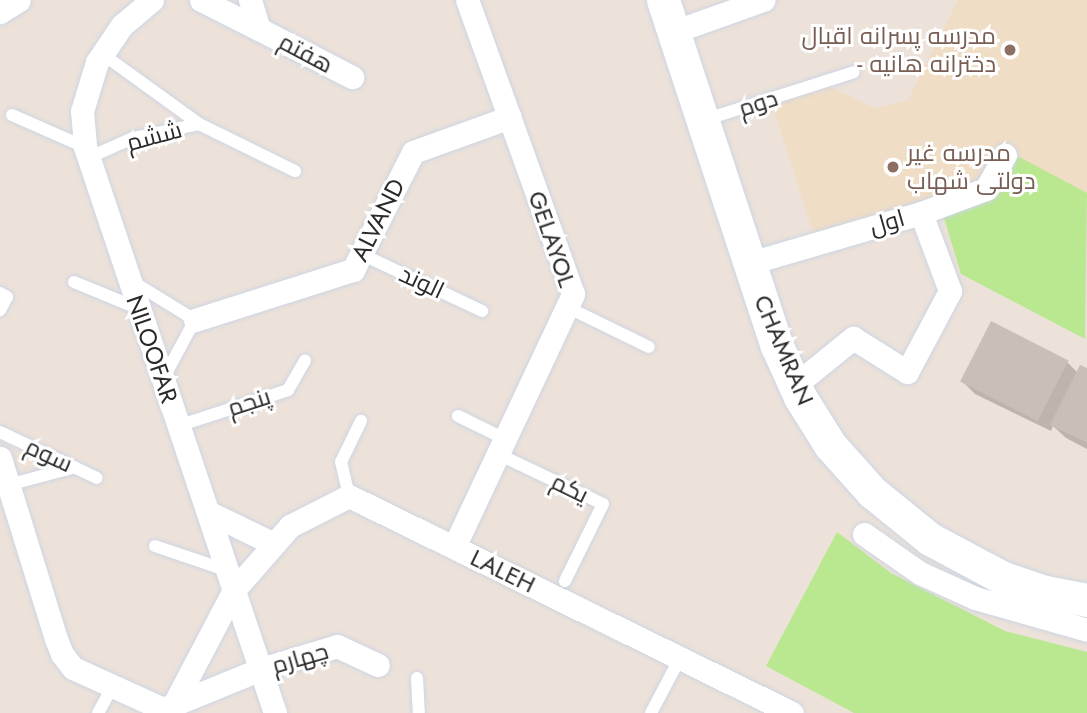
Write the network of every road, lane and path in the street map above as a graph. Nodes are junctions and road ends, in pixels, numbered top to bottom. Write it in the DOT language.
graph roads {
  1 [pos="19,0"];
  2 [pos="152,0"];
  3 [pos="201,0"];
  4 [pos="250,0"];
  5 [pos="467,0"];
  6 [pos="663,0"];
  7 [pos="763,0"];
  8 [pos="0,12"];
  9 [pos="259,29"];
  10 [pos="673,32"];
  11 [pos="101,53"];
  12 [pos="854,72"];
  13 [pos="352,77"];
  14 [pos="12,115"];
  15 [pos="509,117"];
  16 [pos="703,120"];
  17 [pos="199,124"];
  18 [pos="87,153"];
  19 [pos="1004,155"];
  20 [pos="295,171"];
  21 [pos="920,213"];
  22 [pos="362,254"];
  23 [pos="750,263"];
  24 [pos="129,279"];
  25 [pos="74,282"];
  26 [pos="0,293"];
  27 [pos="567,307"];
  28 [pos="137,308"];
  29 [pos="0,310"];
  30 [pos="482,311"];
  31 [pos="195,320"];
  32 [pos="649,346"];
  33 [pos="305,360"];
  34 [pos="163,379"];
  35 [pos="795,385"];
  36 [pos="458,416"];
  37 [pos="361,421"];
  38 [pos="178,426"];
  39 [pos="0,432"];
  40 [pos="501,446"];
  41 [pos="0,458"];
  42 [pos="75,467"];
  43 [pos="97,478"];
  44 [pos="8,485"];
  45 [pos="349,496"];
  46 [pos="208,512"];
  47 [pos="864,534"];
  48 [pos="274,544"];
  49 [pos="155,546"];
  50 [pos="454,547"];
  51 [pos="230,580"];
  52 [pos="565,581"];
  53 [pos="1087,600"];
  54 [pos="1087,630"];
  55 [pos="680,658"];
  56 [pos="378,665"];
  57 [pos="261,669"];
  58 [pos="417,678"];
  59 [pos="113,686"];
  60 [pos="174,709"];
  61 [pos="98,713"];
  62 [pos="275,713"];
  63 [pos="419,713"];
  64 [pos="651,713"];
  65 [pos="792,713"];
  1 -- 8 [label="street"];
  2 -- 11 [label="street, NILOOFAR"];
  3 -- 9 [label="street, هفتم"];
  4 -- 9 [label="street, هفتم"];
  5 -- 15 [label="street, GELAYOL"];
  6 -- 10 [label="main road, CHAMRAN"];
  7 -- 10 [label="street"];
  9 -- 13 [label="street, هفتم"];
  10 -- 16 [label="main road, CHAMRAN"];
  11 -- 17 [label="lane"];
  11 -- 18 [label="street, NILOOFAR"];
  12 -- 16 [label="lane, دوم"];
  14 -- 18 [label="lane"];
  15 -- 22 [label="street, ALVAND"];
  15 -- 27 [label="street, GELAYOL"];
  16 -- 23 [label="main road, CHAMRAN"];
  17 -- 18 [label="lane, ششم"];
  17 -- 20 [label="lane, ششم"];
  18 -- 24 [label="street, NILOOFAR"];
  19 -- 21 [label="street, اول"];
  21 -- 23 [label="street, اول"];
  21 -- 35 [label="street"];
  22 -- 30 [label="lane, الوند"];
  22 -- 31 [label="street, ALVAND"];
  23 -- 35 [label="main road, CHAMRAN"];
  24 -- 28 [label="street, NILOOFAR"];
  24 -- 31 [label="lane"];
  25 -- 28 [label="lane"];
  26 -- 29 [label="lane"];
  27 -- 32 [label="lane"];
  27 -- 40 [label="street, GELAYOL"];
  28 -- 34 [label="street, NILOOFAR"];
  31 -- 34 [label="lane"];
  33 -- 38 [label="lane, پنجم"];
  34 -- 38 [label="street, NILOOFAR"];
  35 -- 53 [label="main road, CHAMRAN"];
  36 -- 40 [label="lane"];
  37 -- 45 [label="lane"];
  38 -- 46 [label="street, NILOOFAR"];
  39 -- 42 [label="lane, سوم"];
  40 -- 50 [label="street, GELAYOL"];
  40 -- 52 [label="lane, یکم"];
  41 -- 44 [label="street"];
  42 -- 43 [label="lane, سوم"];
  42 -- 44 [label="lane"];
  44 -- 59 [label="street"];
  45 -- 48 [label="street"];
  45 -- 50 [label="street, LALEH"];
  46 -- 48 [label="street"];
  46 -- 51 [label="street, NILOOFAR"];
  47 -- 54 [label="street"];
  48 -- 51 [label="street"];
  49 -- 51 [label="lane"];
  50 -- 55 [label="street, LALEH"];
  51 -- 57 [label="street, NILOOFAR"];
  51 -- 60 [label="street"];
  55 -- 64 [label="lane"];
  55 -- 65 [label="street, LALEH"];
  56 -- 57 [label="street, چهارم"];
  57 -- 60 [label="street, چهارم"];
  57 -- 62 [label="street, NILOOFAR"];
  58 -- 63 [label="lane"];
  59 -- 60 [label="street"];
  59 -- 61 [label="lane"];
}
